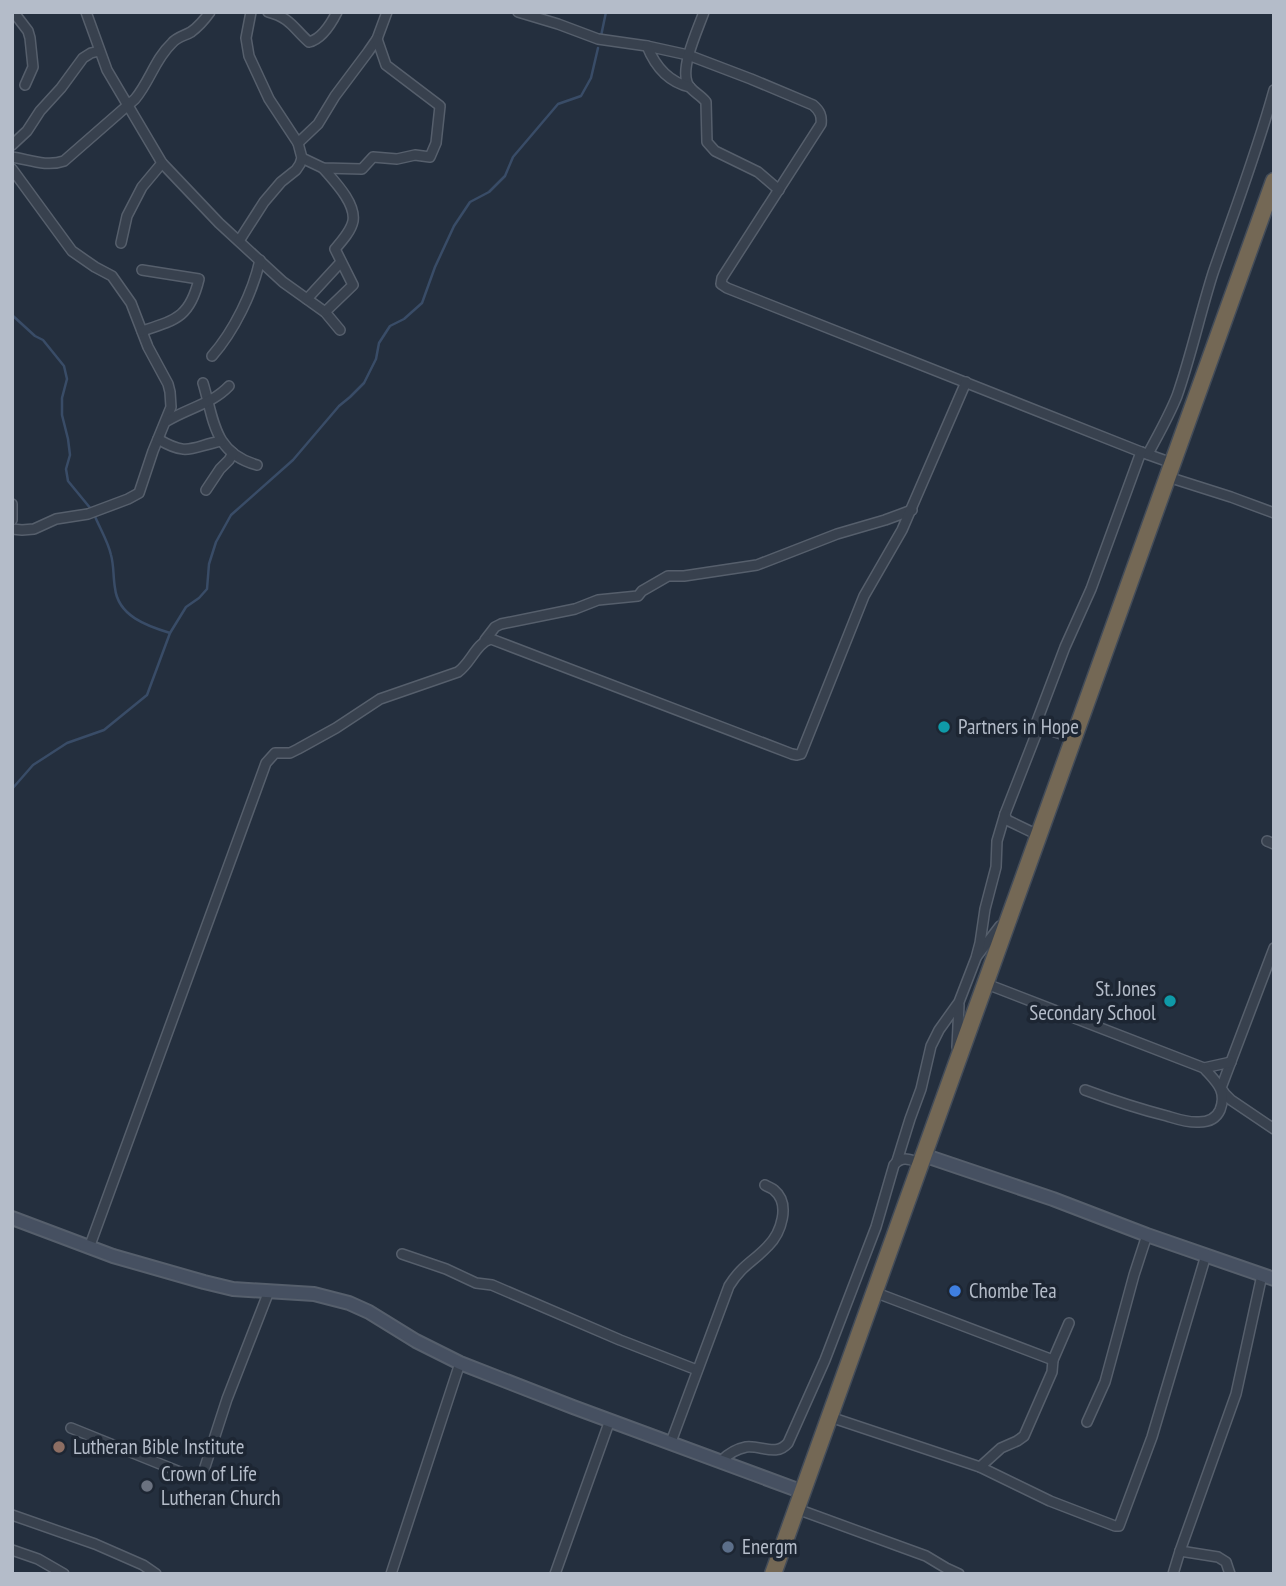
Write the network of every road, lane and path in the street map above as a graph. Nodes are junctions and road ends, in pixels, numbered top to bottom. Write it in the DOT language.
graph roads {
  1 [pos="86,12"];
  2 [pos="211,12"];
  3 [pos="251,12"];
  4 [pos="268,12"];
  5 [pos="337,12"];
  6 [pos="387,12"];
  7 [pos="518,12"];
  8 [pos="704,12"];
  9 [pos="15,13"];
  10 [pos="377,39"];
  11 [pos="647,46"];
  12 [pos="99,51"];
  13 [pos="688,55"];
  14 [pos="25,85"];
  15 [pos="690,87"];
  16 [pos="1274,90"];
  17 [pos="127,105"];
  18 [pos="298,143"];
  19 [pos="12,145"];
  20 [pos="12,157"];
  21 [pos="302,158"];
  22 [pos="162,163"];
  23 [pos="323,168"];
  24 [pos="12,169"];
  25 [pos="1274,181"];
  26 [pos="779,190"];
  27 [pos="240,241"];
  28 [pos="121,243"];
  29 [pos="260,260"];
  30 [pos="341,262"];
  31 [pos="142,270"];
  32 [pos="307,299"];
  33 [pos="325,312"];
  34 [pos="340,330"];
  35 [pos="142,331"];
  36 [pos="212,356"];
  37 [pos="967,382"];
  38 [pos="203,383"];
  39 [pos="229,386"];
  40 [pos="209,402"];
  41 [pos="166,421"];
  42 [pos="158,439"];
  43 [pos="221,441"];
  44 [pos="233,453"];
  45 [pos="1145,453"];
  46 [pos="257,465"];
  47 [pos="1170,470"];
  48 [pos="206,490"];
  49 [pos="12,504"];
  50 [pos="912,510"];
  51 [pos="1274,513"];
  52 [pos="12,520"];
  53 [pos="12,529"];
  54 [pos="484,641"];
  55 [pos="1038,726"];
  56 [pos="1073,737"];
  57 [pos="1005,814"];
  58 [pos="1038,835"];
  59 [pos="1013,905"];
  60 [pos="1274,948"];
  61 [pos="976,958"];
  62 [pos="985,983"];
  63 [pos="959,1002"];
  64 [pos="1231,1062"];
  65 [pos="1204,1068"];
  66 [pos="953,1073"];
  67 [pos="1221,1088"];
  68 [pos="1085,1090"];
  69 [pos="1274,1129"];
  70 [pos="922,1159"];
  71 [pos="897,1161"];
  72 [pos="765,1185"];
  73 [pos="12,1218"];
  74 [pos="1147,1235"];
  75 [pos="89,1248"];
  76 [pos="402,1254"];
  77 [pos="1206,1255"];
  78 [pos="1268,1277"];
  79 [pos="269,1291"];
  80 [pos="874,1292"];
  81 [pos="1069,1323"];
  82 [pos="1053,1360"];
  83 [pos="460,1363"];
  84 [pos="697,1370"];
  85 [pos="830,1417"];
  86 [pos="610,1420"];
  87 [pos="1087,1422"];
  88 [pos="71,1428"];
  89 [pos="671,1442"];
  90 [pos="721,1461"];
  91 [pos="980,1467"];
  92 [pos="803,1492"];
  93 [pos="797,1508"];
  94 [pos="12,1515"];
  95 [pos="12,1550"];
  96 [pos="1180,1551"];
  97 [pos="64,1574"];
  98 [pos="156,1574"];
  99 [pos="391,1574"];
  100 [pos="555,1574"];
  101 [pos="773,1574"];
  102 [pos="959,1574"];
  103 [pos="1173,1574"];
  104 [pos="1230,1574"];
  1 -- 12 [label="street"];
  2 -- 17 [label="street"];
  3 -- 18 [label="street"];
  4 -- 5 [label="street"];
  6 -- 10 [label="street"];
  7 -- 11 [label="street"];
  8 -- 13 [label="street"];
  9 -- 14 [label="street"];
  10 -- 18 [label="street"];
  10 -- 23 [label="street"];
  11 -- 13 [label="street"];
  11 -- 15 [label="street"];
  12 -- 17 [label="street"];
  12 -- 19 [label="street"];
  13 -- 15 [label="street"];
  13 -- 26 [label="street"];
  15 -- 26 [label="street"];
  16 -- 45 [label="street"];
  17 -- 20 [label="street"];
  17 -- 22 [label="street"];
  18 -- 21 [label="street"];
  21 -- 23 [label="street"];
  21 -- 27 [label="street"];
  22 -- 27 [label="street"];
  22 -- 28 [label="street"];
  23 -- 30 [label="street"];
  24 -- 35 [label="street"];
  25 -- 47 [label="highway"];
  26 -- 37 [label="street"];
  27 -- 29 [label="street"];
  29 -- 32 [label="street"];
  29 -- 36 [label="street"];
  30 -- 32 [label="street"];
  30 -- 33 [label="street"];
  31 -- 35 [label="street"];
  32 -- 33 [label="street"];
  33 -- 34 [label="street"];
  35 -- 41 [label="street"];
  37 -- 45 [label="street"];
  37 -- 50 [label="street"];
  38 -- 40 [label="street"];
  39 -- 40 [label="street"];
  40 -- 41 [label="street"];
  40 -- 43 [label="street"];
  41 -- 42 [label="street"];
  42 -- 43 [label="street"];
  42 -- 53 [label="street"];
  43 -- 44 [label="street"];
  44 -- 46 [label="street"];
  44 -- 48 [label="street"];
  45 -- 47 [label="street"];
  45 -- 55 [label="street"];
  47 -- 51 [label="street"];
  47 -- 56 [label="highway"];
  49 -- 52 [label="street"];
  50 -- 54 [label="street"];
  50 -- 54 [label="street"];
  54 -- 75 [label="street"];
  55 -- 56 [label="street"];
  55 -- 57 [label="street"];
  56 -- 58 [label="highway"];
  57 -- 58 [label="street"];
  57 -- 61 [label="street"];
  58 -- 59 [label="highway"];
  59 -- 61 [label="street"];
  59 -- 62 [label="highway"];
  60 -- 64 [label="street"];
  61 -- 63 [label="street"];
  62 -- 65 [label="street"];
  62 -- 66 [label="highway"];
  63 -- 66 [label="street"];
  63 -- 71 [label="street"];
  64 -- 65 [label="street"];
  64 -- 67 [label="street"];
  65 -- 67 [label="street"];
  66 -- 70 [label="highway"];
  67 -- 68 [label="street"];
  67 -- 69 [label="street"];
  70 -- 71 [label="street"];
  70 -- 74 [label="street"];
  70 -- 80 [label="highway"];
  71 -- 90 [label="street"];
  72 -- 84 [label="street"];
  73 -- 75 [label="street"];
  74 -- 77 [label="street"];
  74 -- 87 [label="street"];
  75 -- 79 [label="street"];
  76 -- 84 [label="street"];
  77 -- 78 [label="street"];
  77 -- 91 [label="street"];
  78 -- 96 [label="street"];
  79 -- 83 [label="street"];
  79 -- 88 [label="street"];
  80 -- 82 [label="street"];
  80 -- 85 [label="highway"];
  81 -- 82 [label="street"];
  82 -- 91 [label="street"];
  83 -- 86 [label="street"];
  83 -- 99 [label="street"];
  84 -- 89 [label="street"];
  85 -- 91 [label="street"];
  85 -- 92 [label="highway"];
  86 -- 89 [label="street"];
  86 -- 100 [label="street"];
  89 -- 90 [label="street"];
  90 -- 92 [label="street"];
  92 -- 93 [label="highway"];
  93 -- 101 [label="highway"];
  93 -- 102 [label="street"];
  94 -- 98 [label="street"];
  95 -- 97 [label="street"];
  96 -- 103 [label="street"];
  96 -- 104 [label="street"];
}
